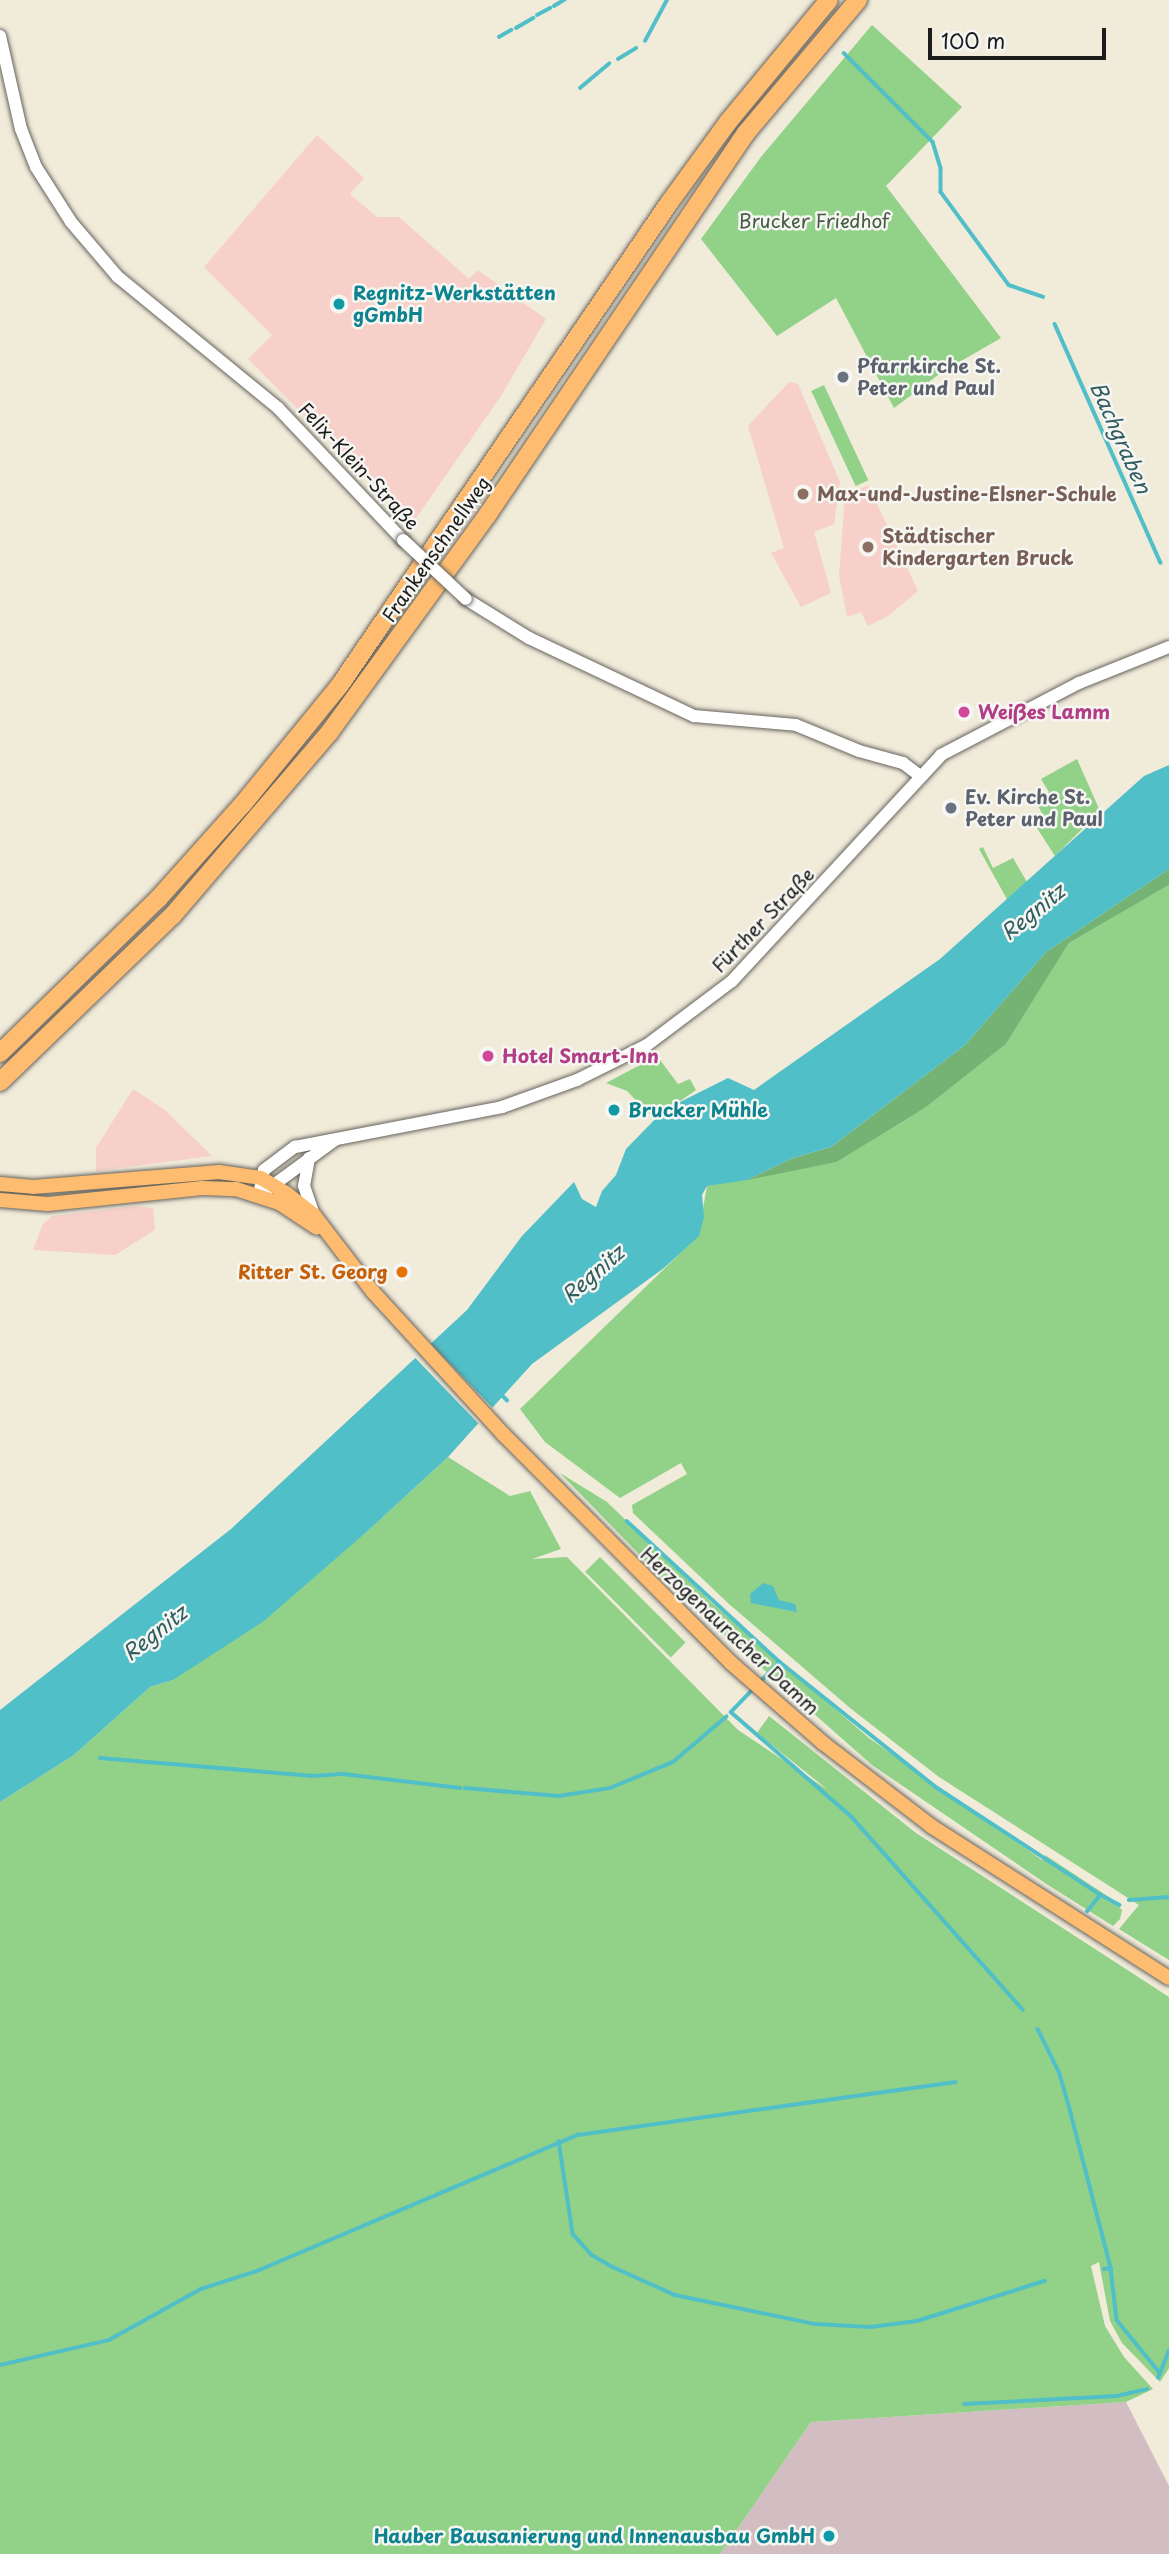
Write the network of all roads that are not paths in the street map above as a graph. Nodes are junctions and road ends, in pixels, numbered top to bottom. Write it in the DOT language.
graph roads {
  1 [pos="829,0"];
  2 [pos="858,0"];
  3 [pos="0,36"];
  4 [pos="1169,647"];
  5 [pos="919,775"];
  6 [pos="0,1053"];
  7 [pos="0,1082"];
  8 [pos="339,1138"];
  9 [pos="309,1158"];
  10 [pos="267,1182"];
  11 [pos="0,1184"];
  12 [pos="259,1195"];
  13 [pos="0,1200"];
  14 [pos="314,1215"];
  15 [pos="330,1238"];
  16 [pos="1169,1978"];
  1 -- 6 [label="highway, Frankenschnellweg"];
  2 -- 7 [label="highway, Frankenschnellweg"];
  3 -- 5 [label="street, Felix-Klein-Straße, bridge"];
  4 -- 5 [label="street, Fürther Straße"];
  5 -- 8 [label="street, Fürther Straße"];
  8 -- 9 [label="street, Fürther Straße"];
  8 -- 10 [label="street, Fürther Straße"];
  9 -- 10 [label="street, Fürther Straße"];
  9 -- 14 [label="street"];
  10 -- 11 [label="main road"];
  10 -- 12 [label="street, Fürther Straße"];
  10 -- 14 [label="main road, Herzogenauracher Damm"];
  12 -- 13 [label="main road, Herzogenauracher Damm"];
  12 -- 15 [label="main road, Herzogenauracher Damm"];
  14 -- 15 [label="main road, Herzogenauracher Damm"];
  15 -- 16 [label="main road, Herzogenauracher Damm"];
}
